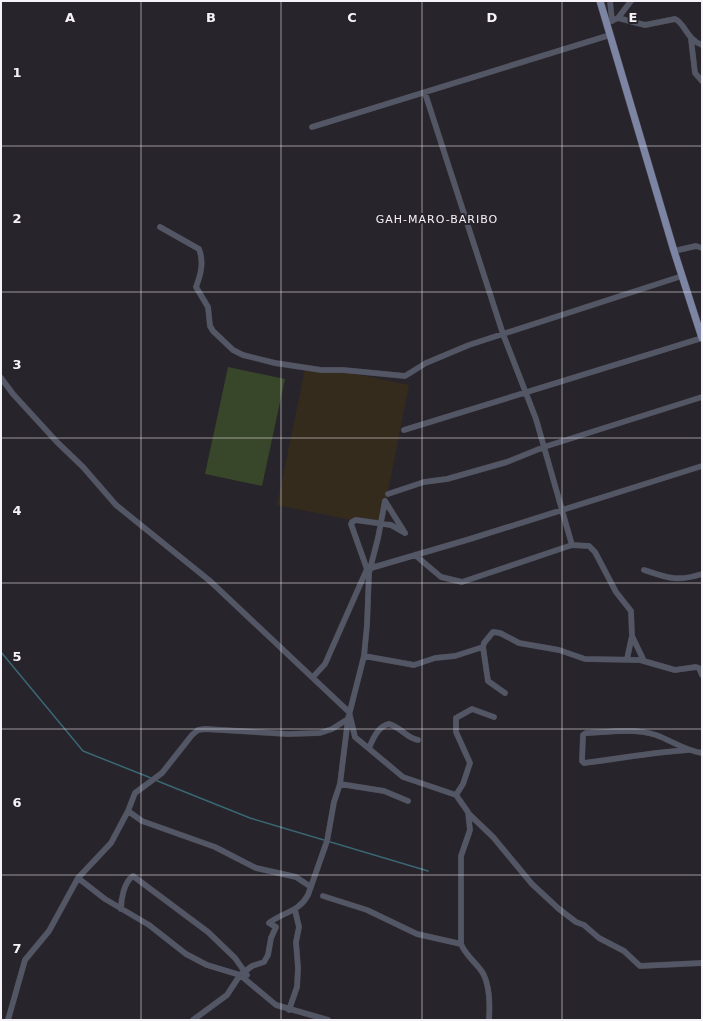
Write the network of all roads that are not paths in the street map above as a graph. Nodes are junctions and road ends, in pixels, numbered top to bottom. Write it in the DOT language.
graph roads {
  1 [pos="600,1"];
  2 [pos="610,1"];
  3 [pos="630,1"];
  4 [pos="612,21"];
  5 [pos="610,35"];
  6 [pos="692,39"];
  7 [pos="702,45"];
  8 [pos="702,80"];
  9 [pos="425,92"];
  10 [pos="312,127"];
  11 [pos="160,227"];
  12 [pos="702,248"];
  13 [pos="674,251"];
  14 [pos="682,276"];
  15 [pos="503,334"];
  16 [pos="702,338"];
  17 [pos="1,378"];
  18 [pos="527,392"];
  19 [pos="702,398"];
  20 [pos="404,430"];
  21 [pos="544,447"];
  22 [pos="702,466"];
  23 [pos="388,494"];
  24 [pos="561,511"];
  25 [pos="381,524"];
  26 [pos="572,545"];
  27 [pos="415,555"];
  28 [pos="369,570"];
  29 [pos="644,570"];
  30 [pos="702,574"];
  31 [pos="632,636"];
  32 [pos="483,647"];
  33 [pos="364,656"];
  34 [pos="627,659"];
  35 [pos="644,661"];
  36 [pos="702,675"];
  37 [pos="313,677"];
  38 [pos="505,693"];
  39 [pos="349,712"];
  40 [pos="494,717"];
  41 [pos="348,719"];
  42 [pos="418,740"];
  43 [pos="369,748"];
  44 [pos="688,750"];
  45 [pos="702,753"];
  46 [pos="340,784"];
  47 [pos="456,795"];
  48 [pos="408,802"];
  49 [pos="128,811"];
  50 [pos="468,812"];
  51 [pos="78,878"];
  52 [pos="311,887"];
  53 [pos="323,896"];
  54 [pos="121,909"];
  55 [pos="295,910"];
  56 [pos="461,944"];
  57 [pos="702,963"];
  58 [pos="245,972"];
  59 [pos="240,975"];
  60 [pos="249,981"];
  61 [pos="289,1010"];
  62 [pos="8,1020"];
  63 [pos="193,1020"];
  64 [pos="328,1020"];
  65 [pos="489,1020"];
  1 -- 4 [label="main road"];
  2 -- 4 [label="street"];
  3 -- 4 [label="street"];
  4 -- 5 [label="main road"];
  4 -- 6 [label="street"];
  5 -- 9 [label="street"];
  5 -- 13 [label="main road"];
  6 -- 7 [label="street"];
  6 -- 8 [label="street"];
  9 -- 10 [label="street"];
  9 -- 15 [label="street"];
  11 -- 15 [label="street"];
  12 -- 13 [label="street"];
  13 -- 14 [label="main road"];
  14 -- 15 [label="street"];
  14 -- 16 [label="main road"];
  15 -- 18 [label="street"];
  16 -- 18 [label="street"];
  17 -- 37 [label="street"];
  18 -- 20 [label="street"];
  18 -- 21 [label="street"];
  19 -- 21 [label="street"];
  21 -- 23 [label="street"];
  21 -- 24 [label="street"];
  22 -- 24 [label="street"];
  24 -- 26 [label="street"];
  24 -- 27 [label="street"];
  25 -- 25 [label="street"];
  25 -- 28 [label="street"];
  25 -- 28 [label="street"];
  26 -- 27 [label="street"];
  26 -- 31 [label="street"];
  27 -- 28 [label="street"];
  28 -- 33 [label="street"];
  28 -- 37 [label="street"];
  29 -- 30 [label="street"];
  31 -- 34 [label="street"];
  31 -- 35 [label="street"];
  32 -- 33 [label="street"];
  32 -- 34 [label="street"];
  32 -- 38 [label="street"];
  33 -- 39 [label="street"];
  34 -- 35 [label="street"];
  35 -- 36 [label="street"];
  37 -- 39 [label="street"];
  39 -- 41 [label="street"];
  39 -- 43 [label="street"];
  40 -- 47 [label="street"];
  41 -- 46 [label="street"];
  41 -- 49 [label="street"];
  42 -- 43 [label="street"];
  43 -- 47 [label="street"];
  44 -- 44 [label="street"];
  44 -- 45 [label="street"];
  46 -- 48 [label="street"];
  46 -- 52 [label="street"];
  47 -- 50 [label="street"];
  49 -- 51 [label="street"];
  49 -- 52 [label="street"];
  50 -- 56 [label="street"];
  50 -- 57 [label="street"];
  51 -- 54 [label="street"];
  51 -- 62 [label="street"];
  52 -- 55 [label="street"];
  53 -- 56 [label="street"];
  54 -- 58 [label="street"];
  54 -- 59 [label="street"];
  55 -- 58 [label="street"];
  55 -- 61 [label="street"];
  56 -- 65 [label="street"];
  58 -- 59 [label="street"];
  58 -- 60 [label="street"];
  59 -- 60 [label="street"];
  59 -- 63 [label="street"];
  60 -- 61 [label="street"];
  61 -- 64 [label="street"];
}
